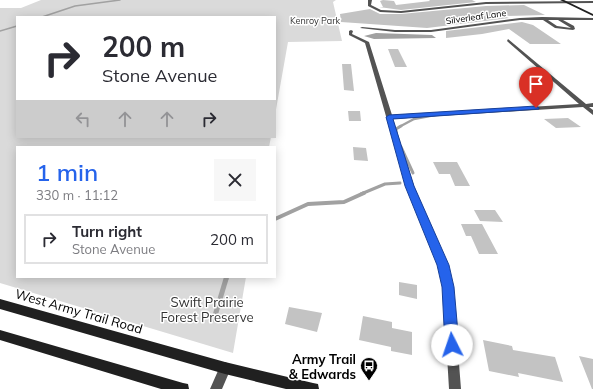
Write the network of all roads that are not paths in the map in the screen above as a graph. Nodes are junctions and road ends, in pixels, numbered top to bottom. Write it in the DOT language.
graph roads {
  1 [pos="370,0"];
  2 [pos="562,0"];
  3 [pos="517,1"];
  4 [pos="454,2"];
  5 [pos="566,2"];
  6 [pos="593,2"];
  7 [pos="460,5"];
  8 [pos="593,15"];
  9 [pos="542,18"];
  10 [pos="557,18"];
  11 [pos="593,19"];
  12 [pos="508,40"];
  13 [pos="584,105"];
  14 [pos="593,105"];
  15 [pos="593,113"];
  16 [pos="389,117"];
  17 [pos="0,304"];
  18 [pos="0,335"];
  19 [pos="225,368"];
  20 [pos="183,389"];
  21 [pos="216,389"];
  22 [pos="312,389"];
  23 [pos="455,389"];
  1 -- 7 [label="street"];
  2 -- 5 [label="main road"];
  3 -- 5 [label="street"];
  3 -- 7 [label="street"];
  4 -- 7 [label="street"];
  5 -- 6 [label="street"];
  5 -- 8 [label="main road"];
  9 -- 10 [label="street, Silverleaf Lane"];
  9 -- 10 [label="street"];
  9 -- 16 [label="street, Silverleaf Lane"];
  10 -- 11 [label="street, Silverleaf Lane"];
  12 -- 13 [label="street"];
  13 -- 14 [label="street"];
  13 -- 15 [label="street"];
  13 -- 16 [label="street"];
  16 -- 23 [label="street"];
  17 -- 19 [label="main road, West Army Trail Road"];
  18 -- 20 [label="main road"];
  19 -- 21 [label="street"];
  19 -- 22 [label="main road, West Army Trail Road"];
}
